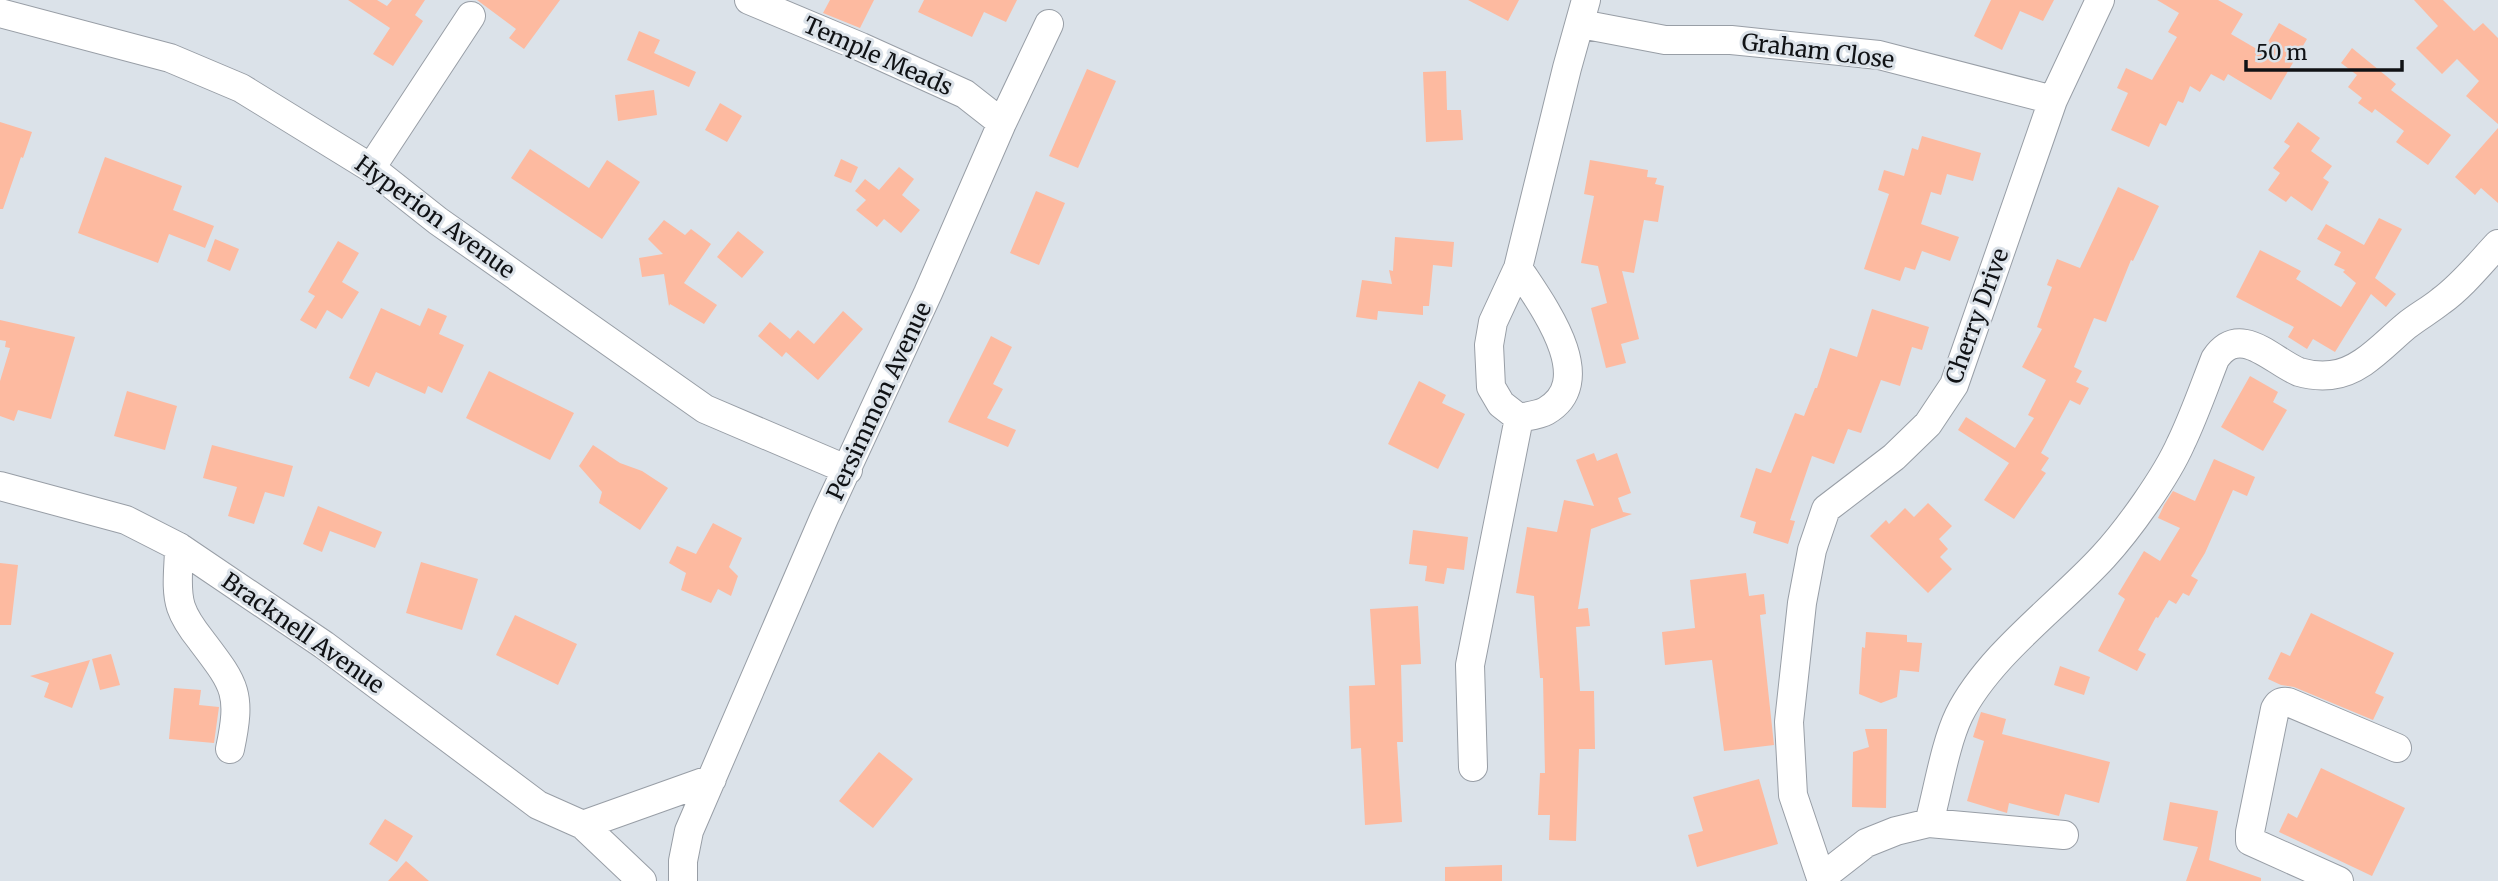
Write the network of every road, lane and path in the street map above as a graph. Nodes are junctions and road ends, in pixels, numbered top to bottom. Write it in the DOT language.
graph roads {
  1 [pos="749,0"];
  2 [pos="2100,0"];
  3 [pos="1583,12"];
  4 [pos="0,13"];
  5 [pos="471,16"];
  6 [pos="1049,24"];
  7 [pos="2053,100"];
  8 [pos="1002,122"];
  9 [pos="370,169"];
  10 [pos="2498,244"];
  11 [pos="1518,268"];
  12 [pos="1520,418"];
  13 [pos="848,470"];
  14 [pos="0,486"];
  15 [pos="179,547"];
  16 [pos="2397,748"];
  17 [pos="230,749"];
  18 [pos="1473,767"];
  19 [pos="712,779"];
  20 [pos="1929,822"];
  21 [pos="583,825"];
  22 [pos="2063,835"];
  23 [pos="2307,874"];
  24 [pos="1821,880"];
  25 [pos="642,881"];
  26 [pos="683,881"];
  27 [pos="2339,881"];
  1 -- 8 [label="street, Temple Meads"];
  2 -- 7 [label="street, Cherry Drive"];
  3 -- 7 [label="street, Graham Close"];
  3 -- 11 [label="street"];
  4 -- 9 [label="street, Hyperion Avenue"];
  5 -- 9 [label="street"];
  6 -- 8 [label="street, Persimmon Avenue"];
  7 -- 24 [label="street, Cherry Drive"];
  8 -- 13 [label="street, Persimmon Avenue"];
  9 -- 13 [label="street, Hyperion Avenue"];
  10 -- 20 [label="street"];
  11 -- 12 [label="street"];
  11 -- 12 [label="street"];
  12 -- 18 [label="street"];
  13 -- 19 [label="street, Persimmon Avenue"];
  14 -- 15 [label="street, Bracknell Avenue"];
  15 -- 17 [label="street"];
  15 -- 21 [label="street, Bracknell Avenue"];
  16 -- 23 [label="street"];
  19 -- 21 [label="street"];
  19 -- 26 [label="street, Persimmon Avenue"];
  20 -- 22 [label="street"];
  20 -- 24 [label="street"];
  21 -- 25 [label="street, Bracknell Avenue"];
  23 -- 27 [label="street"];
}
